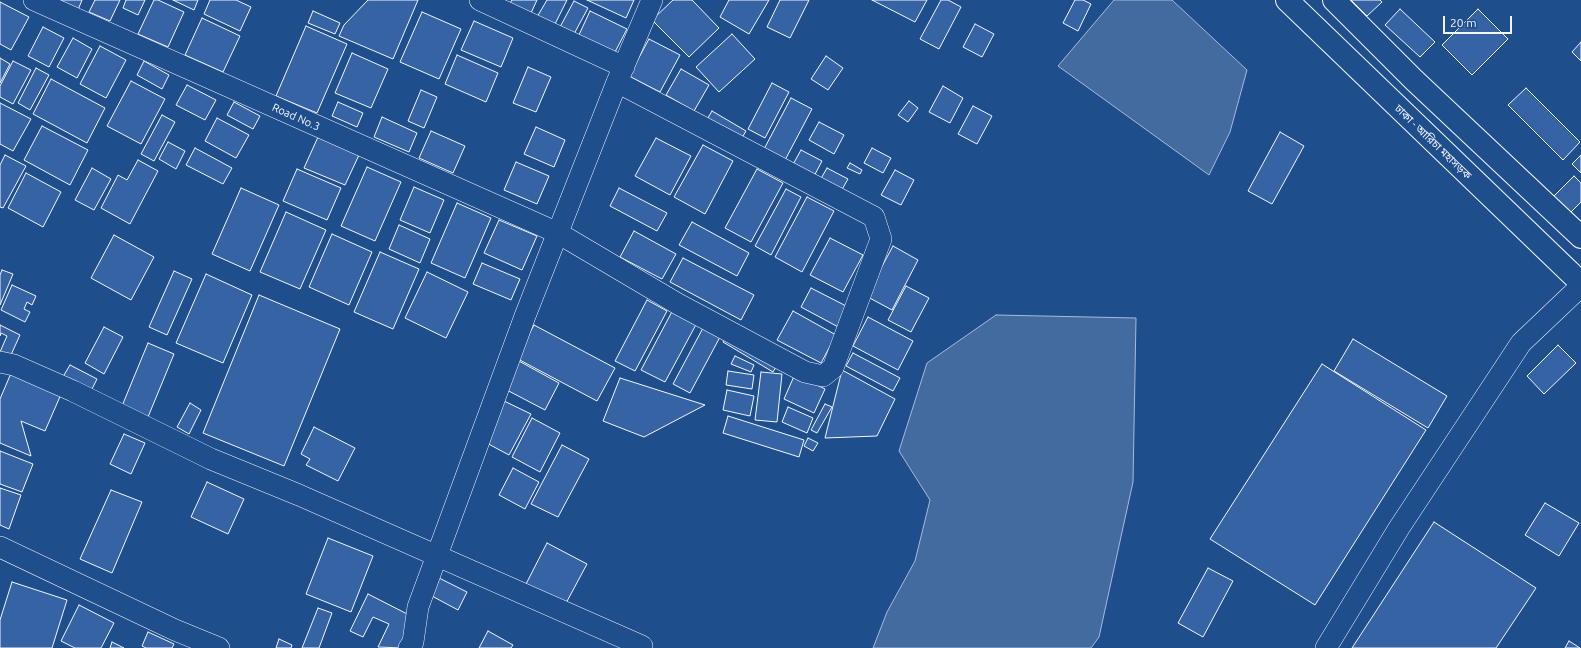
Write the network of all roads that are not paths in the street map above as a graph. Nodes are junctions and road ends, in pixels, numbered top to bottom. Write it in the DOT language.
graph roads {
  1 [pos="34,0"];
  2 [pos="480,0"];
  3 [pos="652,0"];
  4 [pos="1287,0"];
  5 [pos="1334,0"];
  6 [pos="620,74"];
  7 [pos="558,233"];
  8 [pos="1581,237"];
  9 [pos="1581,282"];
  10 [pos="1581,286"];
  11 [pos="0,362"];
  12 [pos="0,547"];
  13 [pos="437,556"];
  14 [pos="642,646"];
  15 [pos="219,648"];
  16 [pos="409,648"];
  17 [pos="1326,648"];
  1 -- 7 [label="street, Road No.3"];
  2 -- 6 [label="street"];
  3 -- 6 [label="street"];
  4 -- 9 [label="highway, ঢাকা - আরিচা মহাসড়ক"];
  5 -- 8 [label="highway"];
  6 -- 7 [label="street"];
  6 -- 7 [label="street, Road No.3"];
  7 -- 13 [label="street"];
  10 -- 17 [label="street"];
  11 -- 13 [label="street"];
  12 -- 15 [label="street"];
  13 -- 14 [label="street"];
  13 -- 16 [label="street"];
}
